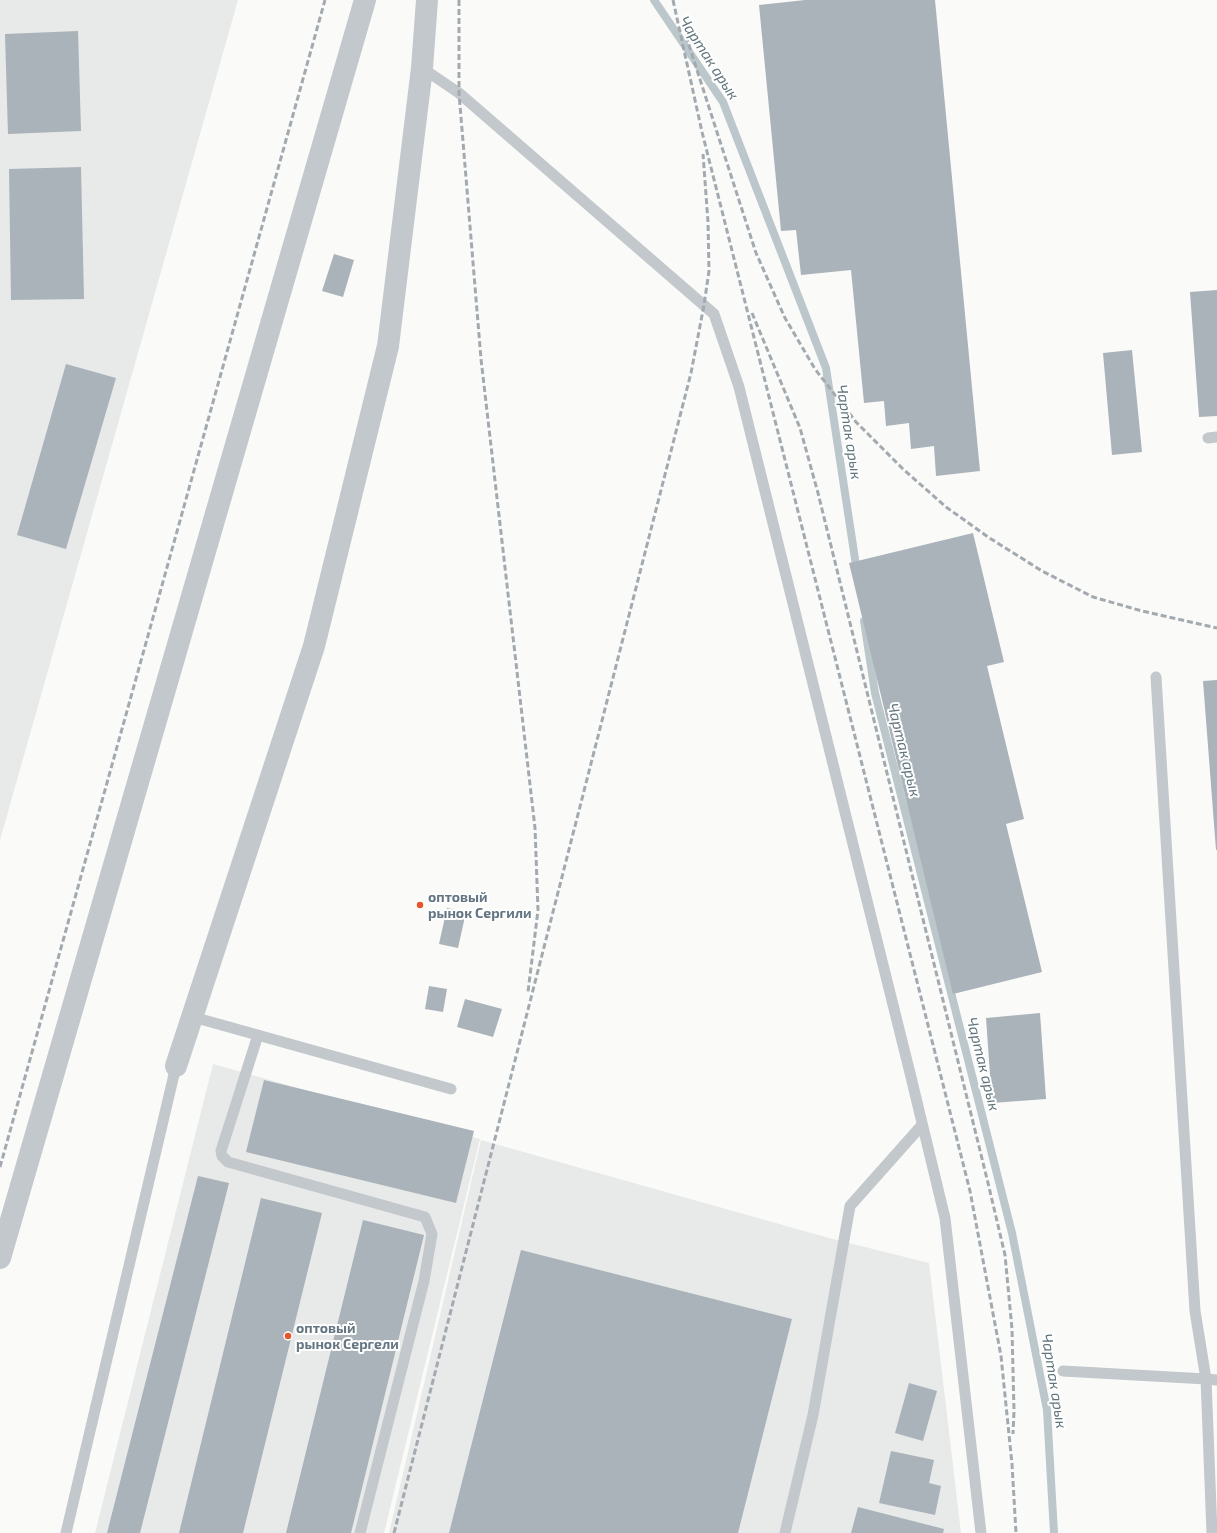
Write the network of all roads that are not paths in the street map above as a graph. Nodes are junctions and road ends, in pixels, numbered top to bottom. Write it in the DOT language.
graph roads {
  1 [pos="364,0"];
  2 [pos="427,0"];
  3 [pos="422,68"];
  4 [pos="1156,677"];
  5 [pos="193,1016"];
  6 [pos="258,1035"];
  7 [pos="176,1066"];
  8 [pos="451,1089"];
  9 [pos="922,1125"];
  10 [pos="0,1258"];
  11 [pos="1062,1371"];
  12 [pos="1212,1379"];
  13 [pos="66,1533"];
  14 [pos="360,1533"];
  15 [pos="785,1533"];
  16 [pos="981,1533"];
  17 [pos="1212,1533"];
  1 -- 10 [label="street"];
  2 -- 3 [label="street"];
  3 -- 5 [label="street"];
  3 -- 9 [label="lane"];
  4 -- 12 [label="lane"];
  5 -- 6 [label="lane"];
  5 -- 7 [label="street"];
  6 -- 8 [label="lane"];
  6 -- 14 [label="lane"];
  7 -- 13 [label="lane"];
  9 -- 15 [label="lane"];
  9 -- 16 [label="lane"];
  11 -- 12 [label="lane"];
  12 -- 17 [label="lane"];
}
